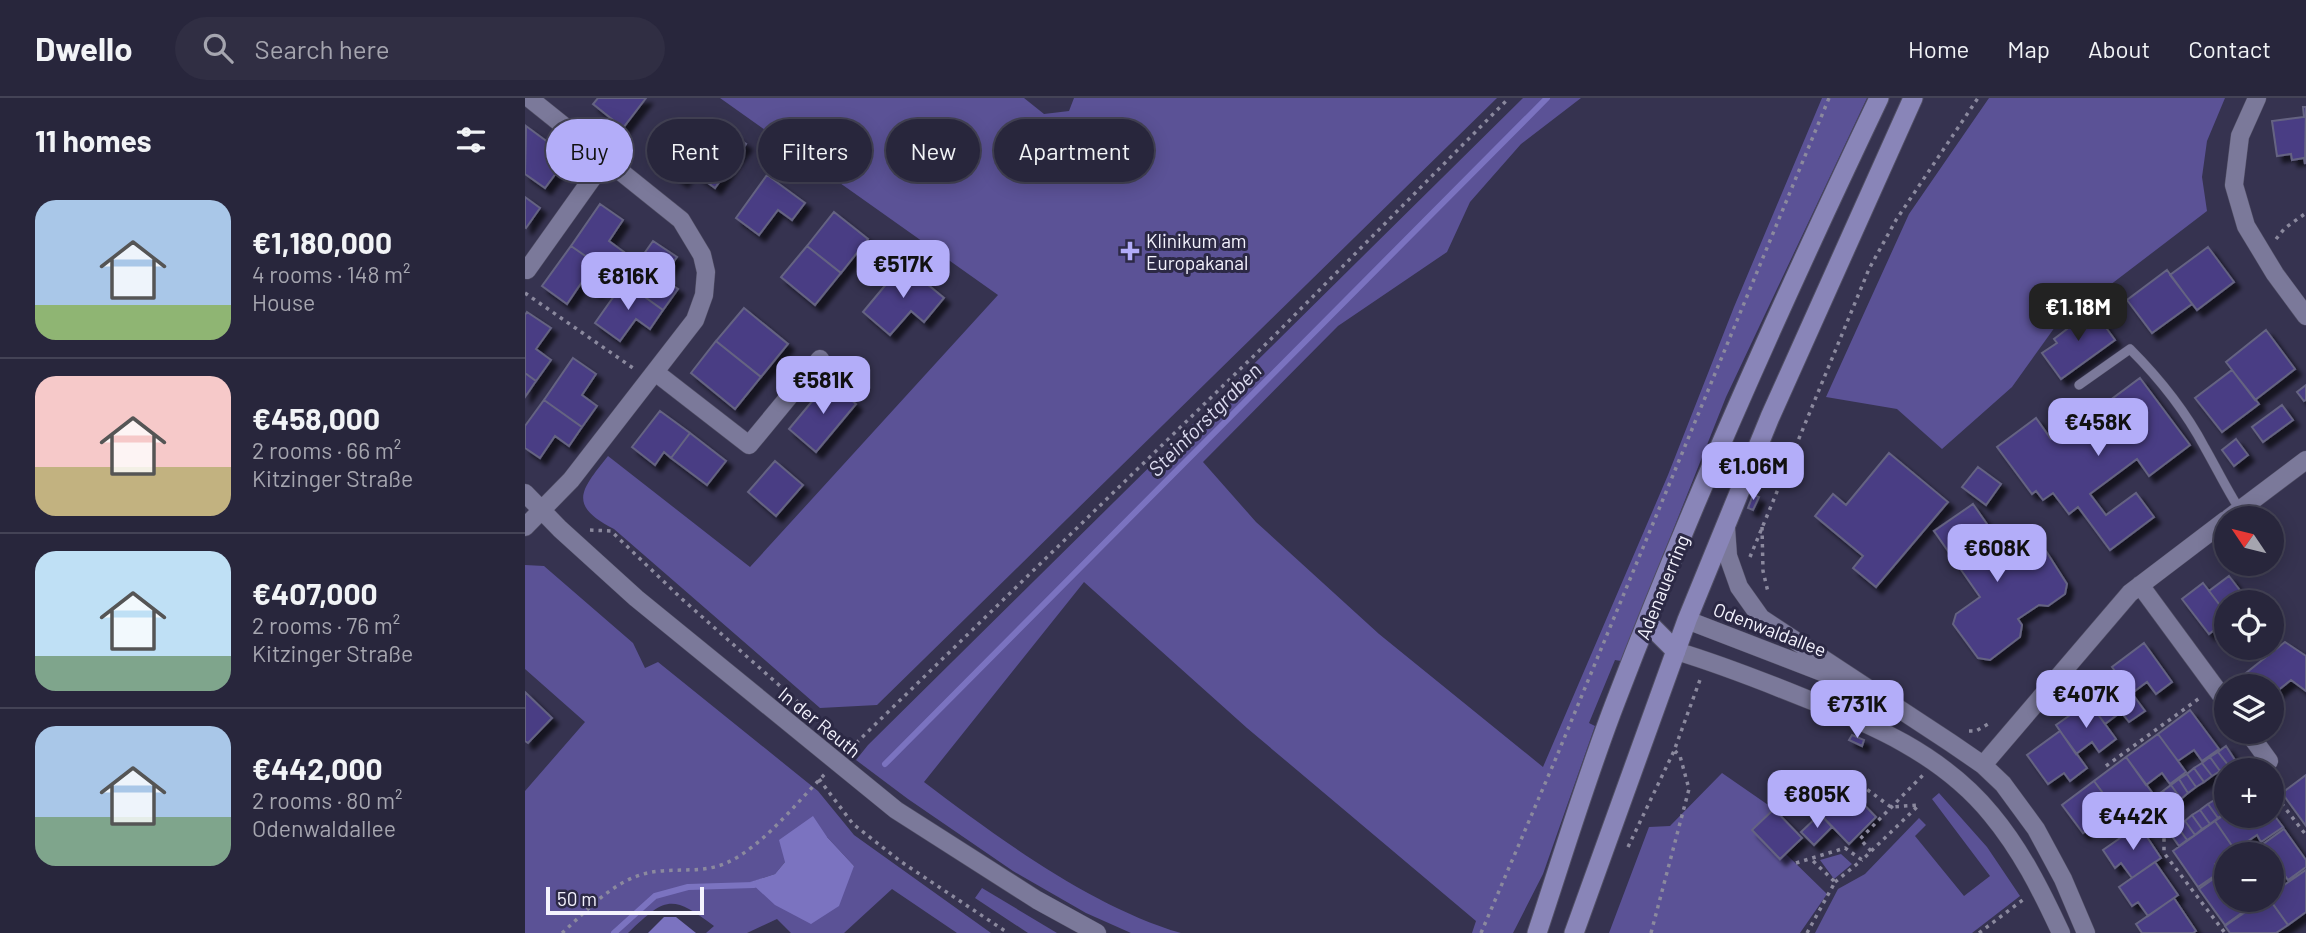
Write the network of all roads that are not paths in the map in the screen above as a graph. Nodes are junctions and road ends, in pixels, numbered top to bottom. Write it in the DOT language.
graph roads {
  1 [pos="529,98"];
  2 [pos="1879,98"];
  3 [pos="1913,98"];
  4 [pos="2257,98"];
  5 [pos="556,119"];
  6 [pos="633,181"];
  7 [pos="590,182"];
  8 [pos="525,270"];
  9 [pos="2306,316"];
  10 [pos="820,359"];
  11 [pos="652,375"];
  12 [pos="2079,385"];
  13 [pos="2306,460"];
  14 [pos="525,493"];
  15 [pos="2229,506"];
  16 [pos="2245,506"];
  17 [pos="541,510"];
  18 [pos="525,527"];
  19 [pos="1725,528"];
  20 [pos="2214,530"];
  21 [pos="2140,585"];
  22 [pos="1688,620"];
  23 [pos="1647,622"];
  24 [pos="1676,651"];
  25 [pos="2214,686"];
  26 [pos="1876,694"];
  27 [pos="1983,765"];
  28 [pos="1097,933"];
  29 [pos="1537,933"];
  30 [pos="1574,933"];
  31 [pos="2061,933"];
  32 [pos="2086,933"];
  1 -- 5 [label="street"];
  2 -- 23 [label="main road, Adenauerring"];
  3 -- 19 [label="main road, Adenauerring"];
  4 -- 9 [label="street"];
  6 -- 11 [label="street"];
  7 -- 8 [label="street"];
  10 -- 11 [label="street"];
  11 -- 17 [label="street"];
  12 -- 15 [label="lane"];
  13 -- 16 [label="street"];
  14 -- 17 [label="street, In der Reuth"];
  17 -- 18 [label="street"];
  17 -- 28 [label="street, In der Reuth"];
  19 -- 22 [label="main road, Adenauerring"];
  19 -- 26 [label="street, Odenwaldallee"];
  20 -- 21 [label="street"];
  21 -- 25 [label="street"];
  21 -- 27 [label="street"];
  22 -- 23 [label="main road"];
  22 -- 24 [label="main road, Adenauerring"];
  22 -- 26 [label="street, Odenwaldallee"];
  23 -- 24 [label="main road"];
  23 -- 29 [label="main road, Adenauerring"];
  24 -- 30 [label="main road, Adenauerring"];
  24 -- 31 [label="street"];
  26 -- 27 [label="street, Odenwaldallee"];
  27 -- 32 [label="street, Odenwaldallee"];
}
